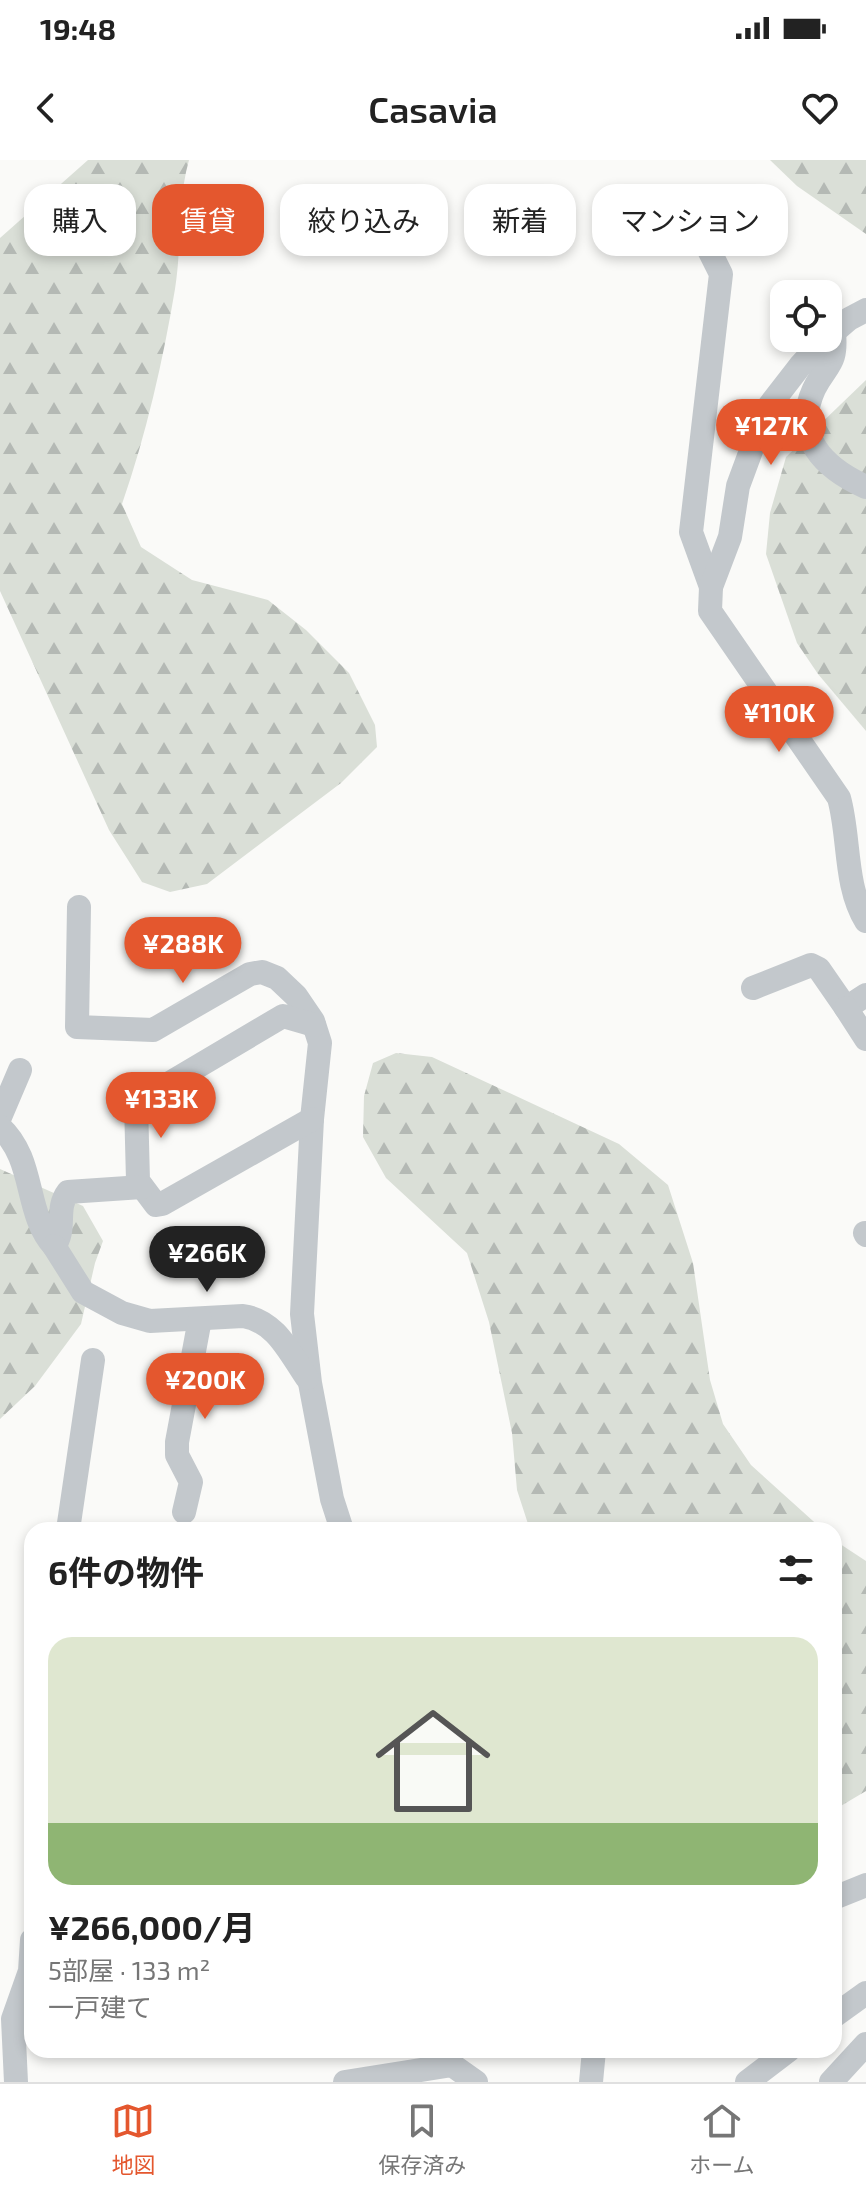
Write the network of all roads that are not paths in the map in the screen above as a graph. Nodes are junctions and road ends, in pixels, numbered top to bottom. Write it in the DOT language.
graph roads {
  1 [pos="712,256"];
  2 [pos="866,310"];
  3 [pos="842,325"];
  4 [pos="813,352"];
  5 [pos="836,352"];
  6 [pos="866,487"];
  7 [pos="711,587"];
  8 [pos="79,907"];
  9 [pos="866,920"];
  10 [pos="753,988"];
  11 [pos="856,1002"];
  12 [pos="313,1023"];
  13 [pos="866,1039"];
  14 [pos="20,1070"];
  15 [pos="0,1117"];
  16 [pos="312,1119"];
  17 [pos="0,1127"];
  18 [pos="142,1187"];
  19 [pos="54,1246"];
  20 [pos="200,1319"];
  21 [pos="93,1360"];
  22 [pos="310,1383"];
  23 [pos="184,1512"];
  24 [pos="69,1522"];
  25 [pos="339,1522"];
  26 [pos="866,1885"];
  27 [pos="842,1895"];
  28 [pos="24,1988"];
  29 [pos="866,1993"];
  30 [pos="842,2010"];
  31 [pos="866,2044"];
  32 [pos="453,2058"];
  33 [pos="458,2058"];
  34 [pos="593,2058"];
  35 [pos="778,2058"];
  36 [pos="16,2082"];
  37 [pos="345,2082"];
  38 [pos="476,2082"];
  39 [pos="591,2082"];
  40 [pos="747,2082"];
  41 [pos="831,2082"];
  1 -- 7 [label="street"];
  2 -- 3 [label="street"];
  4 -- 7 [label="street"];
  5 -- 6 [label="street"];
  7 -- 9 [label="street"];
  8 -- 12 [label="street"];
  10 -- 11 [label="street"];
  11 -- 13 [label="street"];
  12 -- 16 [label="street"];
  12 -- 18 [label="street"];
  14 -- 15 [label="street"];
  16 -- 18 [label="street"];
  16 -- 22 [label="street"];
  17 -- 19 [label="street"];
  18 -- 19 [label="street"];
  19 -- 20 [label="street"];
  20 -- 22 [label="street"];
  20 -- 23 [label="street"];
  21 -- 24 [label="street"];
  22 -- 25 [label="street"];
  26 -- 27 [label="street"];
  28 -- 36 [label="street"];
  29 -- 30 [label="street"];
  31 -- 41 [label="street"];
  32 -- 37 [label="street"];
  33 -- 38 [label="street"];
  34 -- 39 [label="street"];
  35 -- 40 [label="street"];
}
